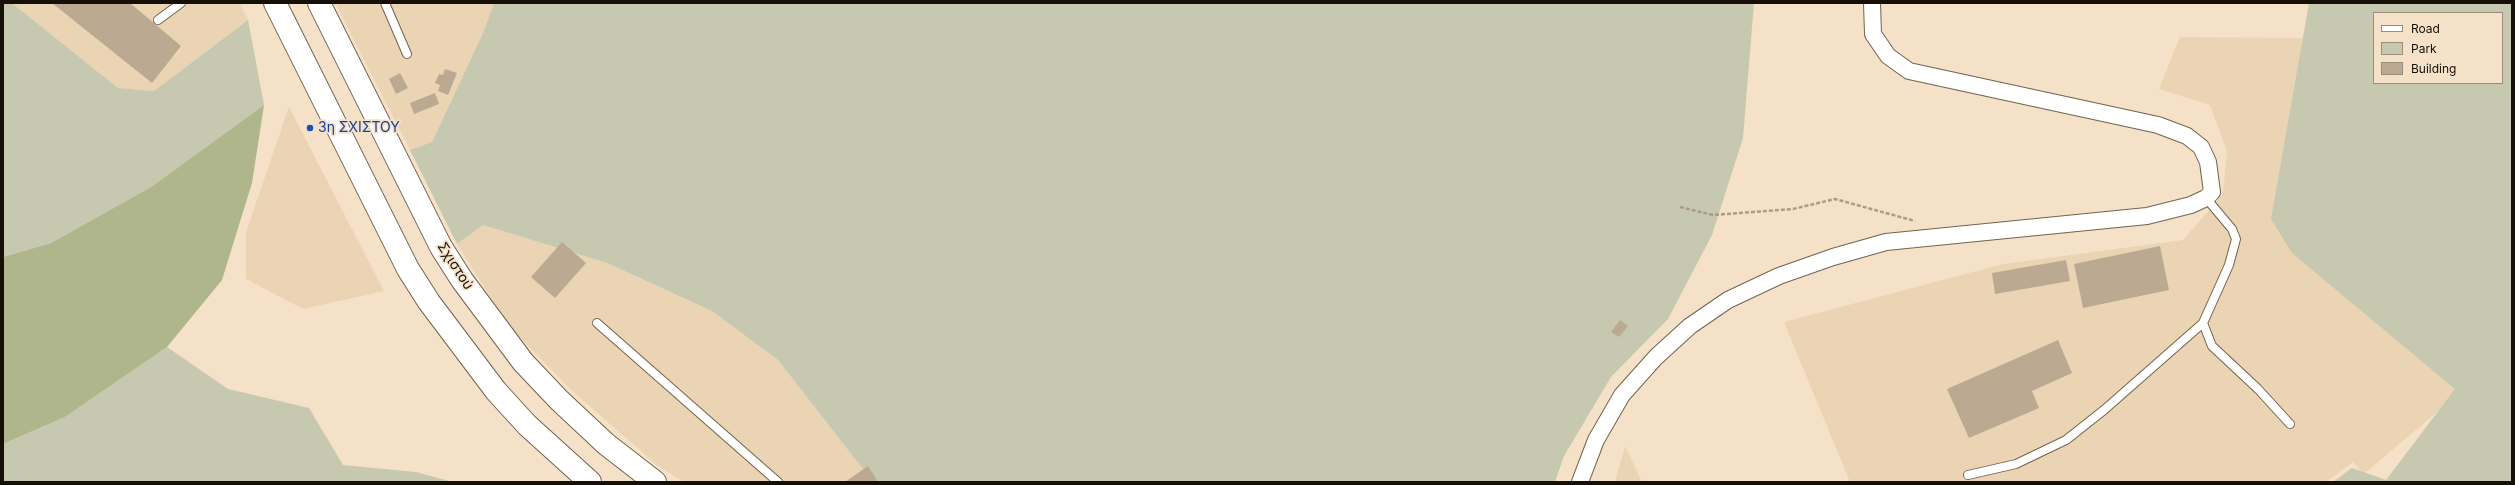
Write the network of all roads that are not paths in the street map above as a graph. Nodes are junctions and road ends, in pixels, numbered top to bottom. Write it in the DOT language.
graph roads {
  1 [pos="181,3"];
  2 [pos="275,3"];
  3 [pos="320,3"];
  4 [pos="385,3"];
  5 [pos="1872,3"];
  6 [pos="158,20"];
  7 [pos="407,54"];
  8 [pos="2206,198"];
  9 [pos="597,323"];
  10 [pos="2203,323"];
  11 [pos="2290,424"];
  12 [pos="1968,475"];
  13 [pos="590,482"];
  14 [pos="655,482"];
  15 [pos="778,482"];
  16 [pos="1580,482"];
  1 -- 6 [label="lane"];
  2 -- 13 [label="main road"];
  3 -- 14 [label="main road, Σχιστού"];
  4 -- 7 [label="lane"];
  5 -- 8 [label="street"];
  8 -- 10 [label="lane"];
  8 -- 16 [label="street"];
  9 -- 15 [label="lane"];
  10 -- 11 [label="lane"];
  10 -- 12 [label="lane"];
}
